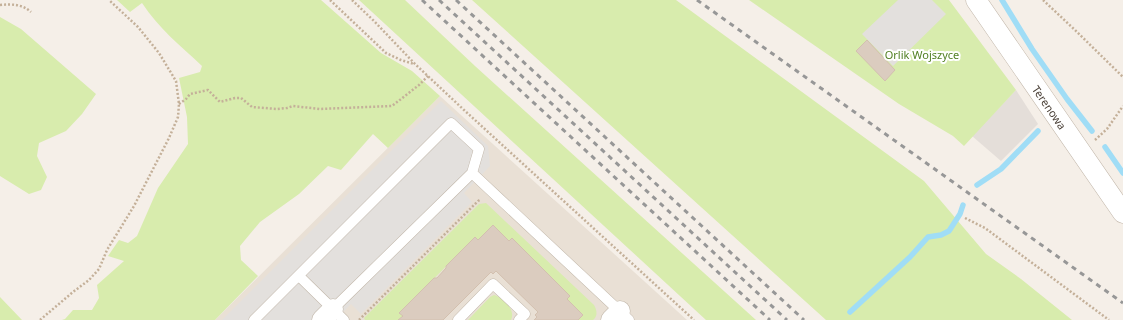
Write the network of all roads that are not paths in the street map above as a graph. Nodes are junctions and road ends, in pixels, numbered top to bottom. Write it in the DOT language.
graph roads {
  1 [pos="976,0"];
  2 [pos="472,173"];
  3 [pos="1123,213"];
  4 [pos="299,276"];
  5 [pos="333,316"];
  6 [pos="620,317"];
  7 [pos="254,320"];
  8 [pos="458,320"];
  9 [pos="519,320"];
  1 -- 3 [label="street, Terenowa"];
  2 -- 4 [label="lane"];
  2 -- 5 [label="lane"];
  2 -- 6 [label="lane"];
  4 -- 5 [label="lane"];
  4 -- 7 [label="lane"];
  8 -- 9 [label="lane"];
}
